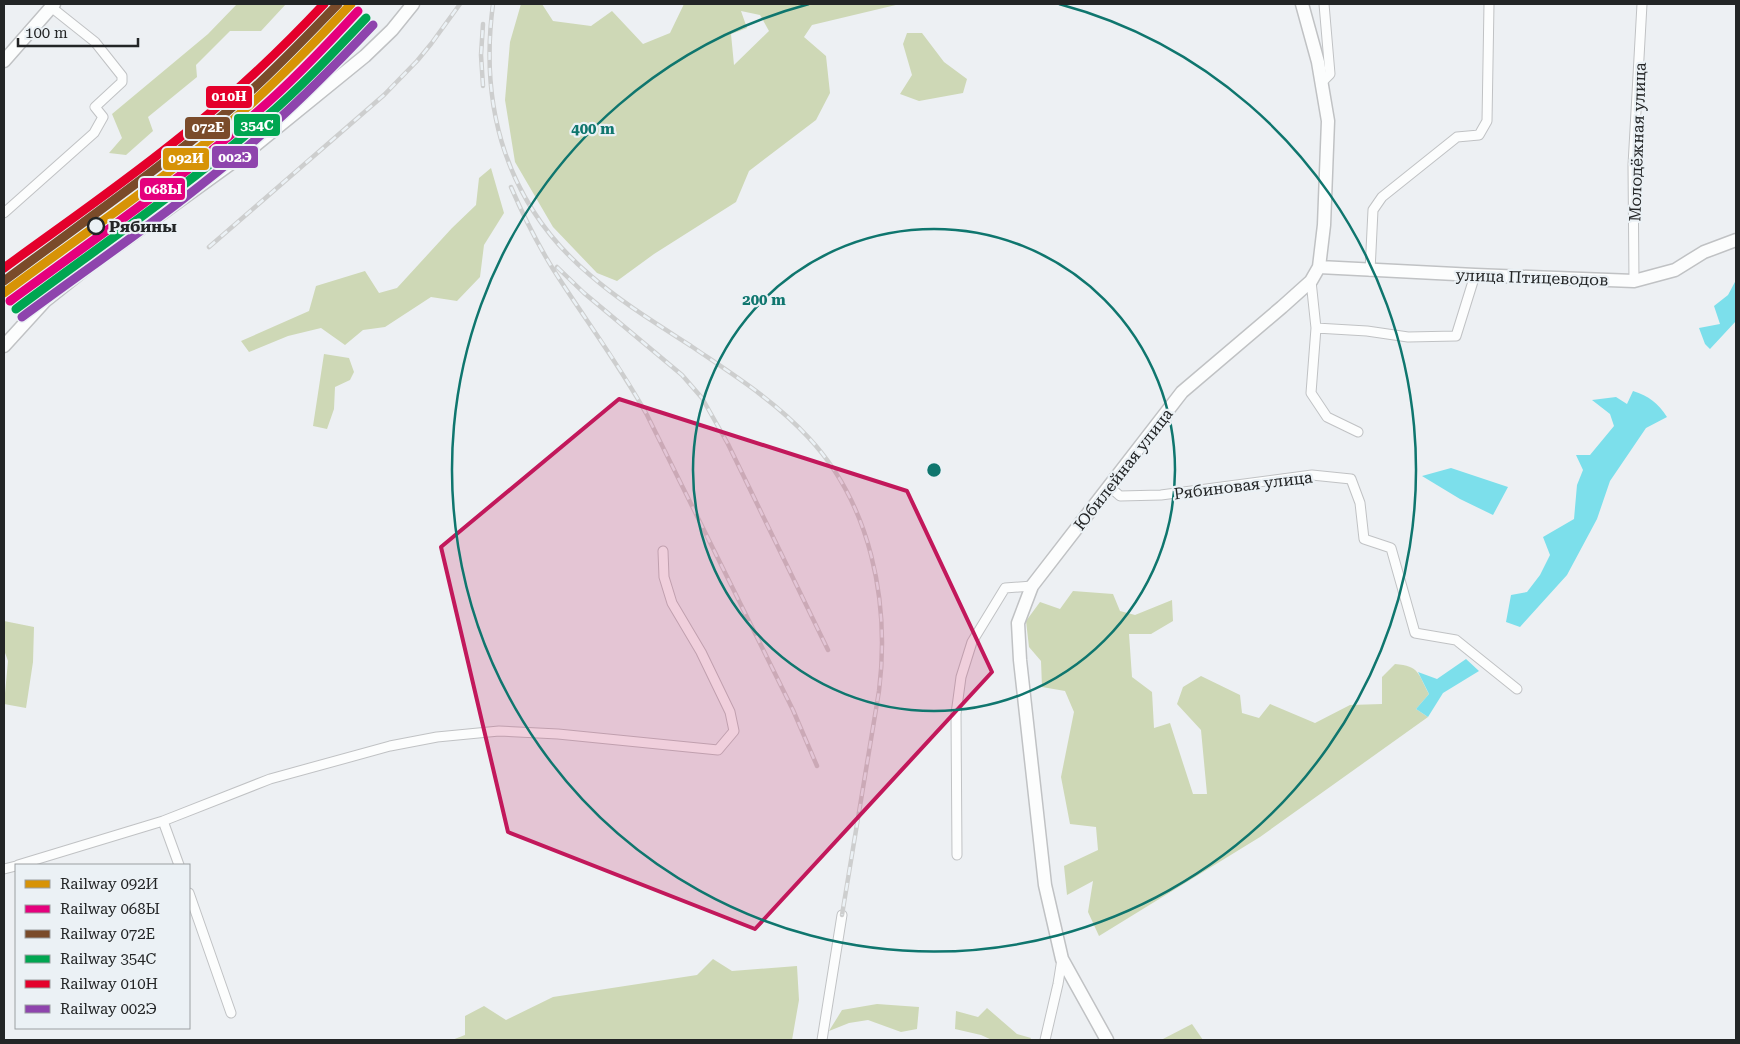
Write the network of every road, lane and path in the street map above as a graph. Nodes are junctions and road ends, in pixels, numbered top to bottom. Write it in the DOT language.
graph roads {
  1 [pos="413,4"];
  2 [pos="1302,4"];
  3 [pos="1324,4"];
  4 [pos="1488,4"];
  5 [pos="1642,4"];
  6 [pos="52,5"];
  7 [pos="4,60"];
  8 [pos="1322,82"];
  9 [pos="4,212"];
  10 [pos="1736,240"];
  11 [pos="1319,267"];
  12 [pos="1370,271"];
  13 [pos="1475,276"];
  14 [pos="1311,281"];
  15 [pos="1634,281"];
  16 [pos="1316,328"];
  17 [pos="4,346"];
  18 [pos="1358,432"];
  19 [pos="1110,487"];
  20 [pos="663,551"];
  21 [pos="1032,586"];
  22 [pos="1517,689"];
  23 [pos="163,821"];
  24 [pos="957,855"];
  25 [pos="20,864"];
  26 [pos="179,864"];
  27 [pos="190,896"];
  28 [pos="842,915"];
  29 [pos="1062,959"];
  30 [pos="231,1013"];
  31 [pos="822,1040"];
  32 [pos="1044,1040"];
  33 [pos="1107,1040"];
  1 -- 17 [label="street"];
  2 -- 8 [label="street, Юбилейная улица"];
  3 -- 8 [label="street"];
  4 -- 12 [label="street"];
  5 -- 15 [label="street, Молодёжная улица"];
  6 -- 7 [label="street"];
  6 -- 9 [label="street"];
  8 -- 11 [label="street, Юбилейная улица"];
  10 -- 15 [label="street, улица Птицеводов"];
  11 -- 12 [label="street, улица Птицеводов"];
  11 -- 14 [label="street, Юбилейная улица"];
  12 -- 13 [label="street, улица Птицеводов"];
  13 -- 15 [label="street, улица Птицеводов"];
  13 -- 16 [label="street"];
  14 -- 16 [label="street"];
  14 -- 19 [label="street, Юбилейная улица"];
  16 -- 18 [label="street"];
  19 -- 21 [label="street, Юбилейная улица"];
  19 -- 22 [label="street, Рябиновая улица"];
  20 -- 23 [label="street"];
  21 -- 24 [label="street"];
  21 -- 29 [label="street, Юбилейная улица"];
  23 -- 25 [label="street"];
  23 -- 26 [label="street"];
  27 -- 30 [label="street"];
  28 -- 31 [label="street"];
  29 -- 32 [label="street"];
  29 -- 33 [label="street, Юбилейная улица"];
}
